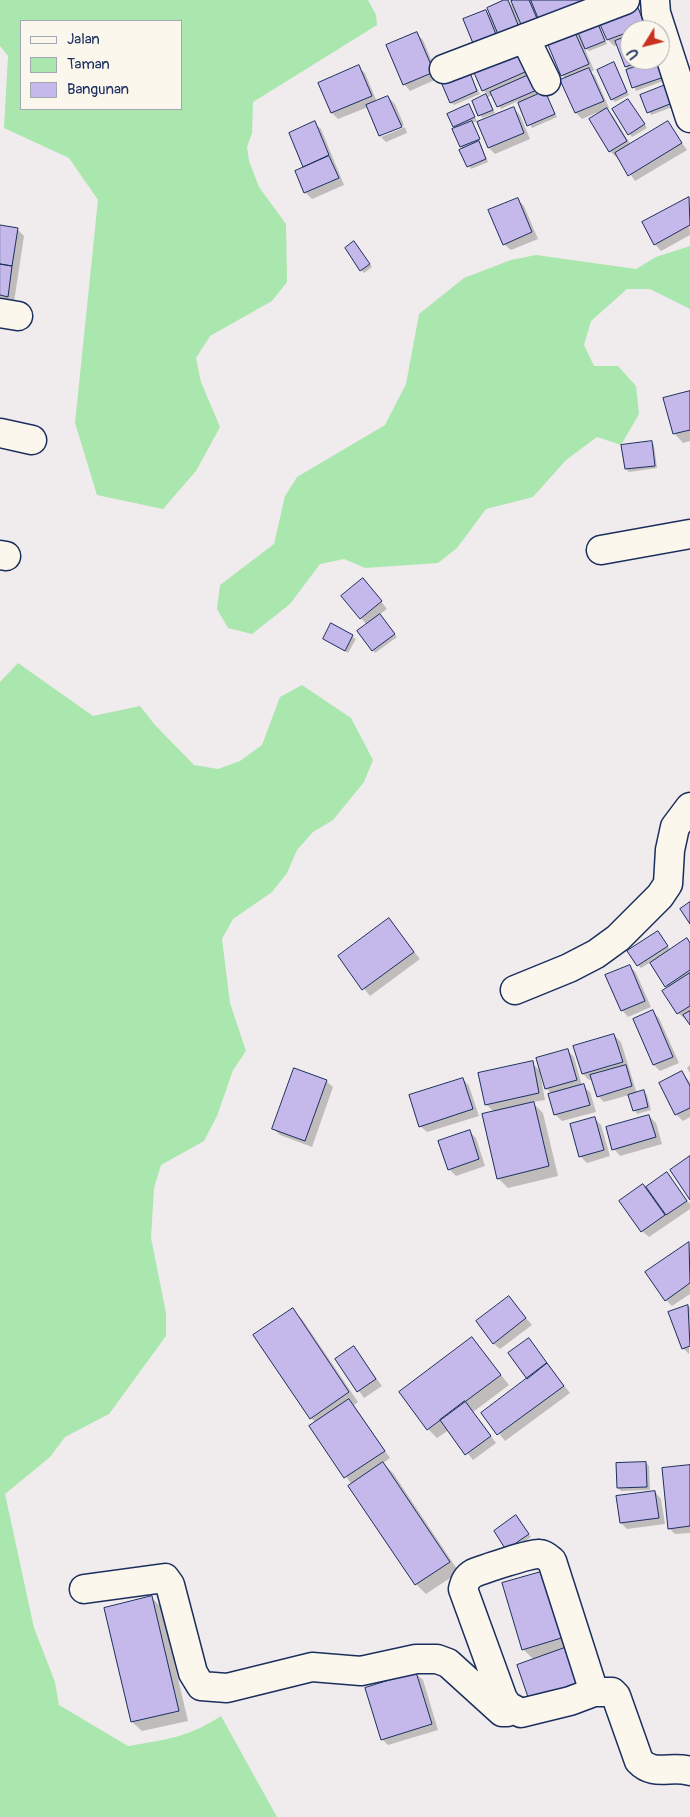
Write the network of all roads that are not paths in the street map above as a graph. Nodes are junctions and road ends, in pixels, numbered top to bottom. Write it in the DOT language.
graph roads {
  1 [pos="625,0"];
  2 [pos="655,0"];
  3 [pos="525,38"];
  4 [pos="444,69"];
  5 [pos="546,81"];
  6 [pos="690,118"];
  7 [pos="0,433"];
  8 [pos="32,440"];
  9 [pos="690,534"];
  10 [pos="601,550"];
  11 [pos="690,807"];
  12 [pos="515,990"];
  13 [pos="84,1589"];
  14 [pos="594,1692"];
  15 [pos="521,1713"];
  16 [pos="690,1772"];
  1 -- 3 [label="street"];
  2 -- 6 [label="street"];
  3 -- 4 [label="street"];
  3 -- 5 [label="street"];
  7 -- 8 [label="street"];
  9 -- 10 [label="street"];
  11 -- 12 [label="street"];
  13 -- 15 [label="street"];
  14 -- 15 [label="street"];
  14 -- 15 [label="street"];
  14 -- 16 [label="street"];
}
